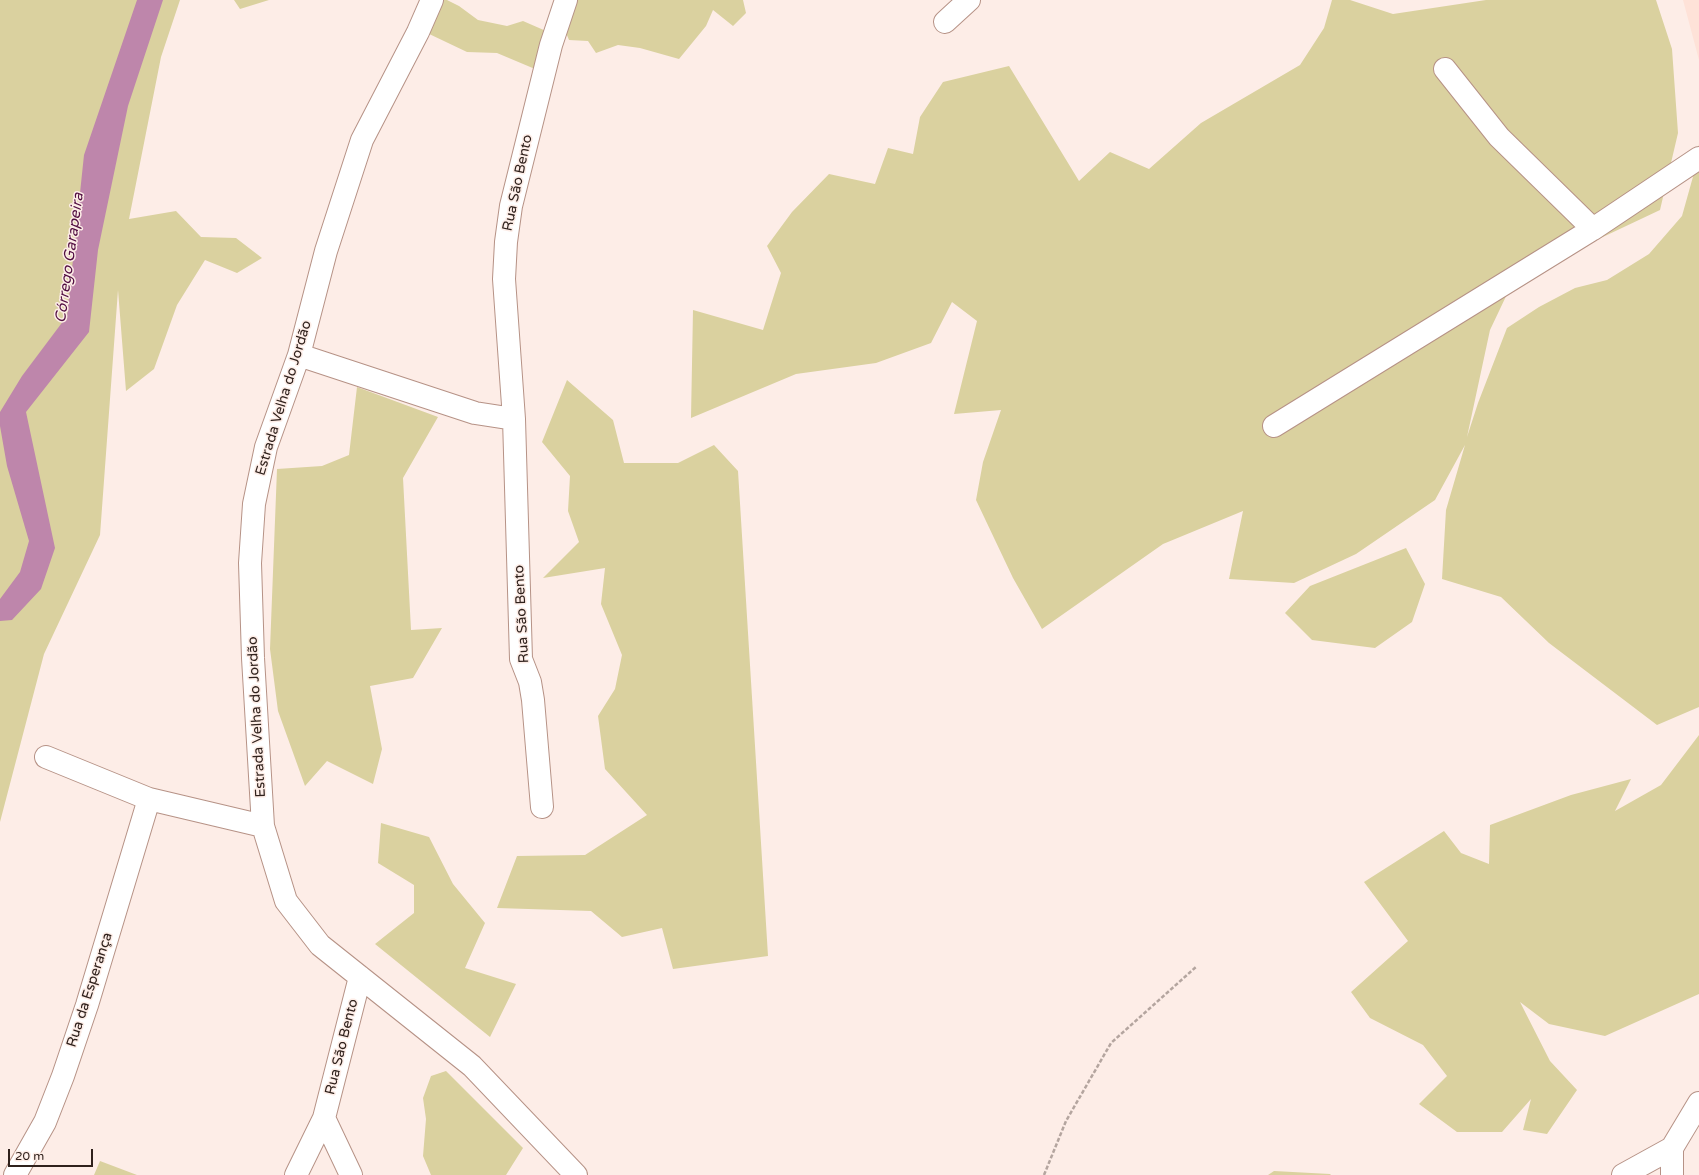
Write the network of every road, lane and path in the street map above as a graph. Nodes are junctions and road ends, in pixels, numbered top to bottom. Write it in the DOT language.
graph roads {
  1 [pos="432,0"];
  2 [pos="566,0"];
  3 [pos="969,0"];
  4 [pos="945,22"];
  5 [pos="1445,69"];
  6 [pos="1699,158"];
  7 [pos="1593,229"];
  8 [pos="299,355"];
  9 [pos="514,419"];
  10 [pos="1274,426"];
  11 [pos="46,757"];
  12 [pos="149,799"];
  13 [pos="542,807"];
  14 [pos="262,826"];
  15 [pos="1197,966"];
  16 [pos="360,977"];
  17 [pos="1699,1103"];
  18 [pos="324,1118"];
  19 [pos="1672,1148"];
  20 [pos="15,1175"];
  21 [pos="296,1175"];
  22 [pos="351,1175"];
  23 [pos="576,1175"];
  24 [pos="1044,1175"];
  25 [pos="1623,1175"];
  26 [pos="1672,1175"];
  1 -- 8 [label="street, Estrada Velha do Jordão"];
  2 -- 9 [label="street, Rua São Bento"];
  3 -- 4 [label="street"];
  5 -- 7 [label="street"];
  6 -- 7 [label="street"];
  7 -- 10 [label="street"];
  8 -- 9 [label="street"];
  8 -- 14 [label="street, Estrada Velha do Jordão"];
  9 -- 13 [label="street, Rua São Bento"];
  11 -- 12 [label="street"];
  12 -- 14 [label="street"];
  12 -- 20 [label="street, Rua da Esperança"];
  14 -- 16 [label="street, Estrada Velha do Jordão"];
  15 -- 24 [label="path"];
  16 -- 18 [label="street, Rua São Bento"];
  16 -- 23 [label="street, Estrada Velha do Jordão"];
  17 -- 19 [label="street"];
  18 -- 21 [label="street, Rua São Bento"];
  18 -- 22 [label="street"];
  19 -- 25 [label="street"];
  19 -- 26 [label="street"];
}
